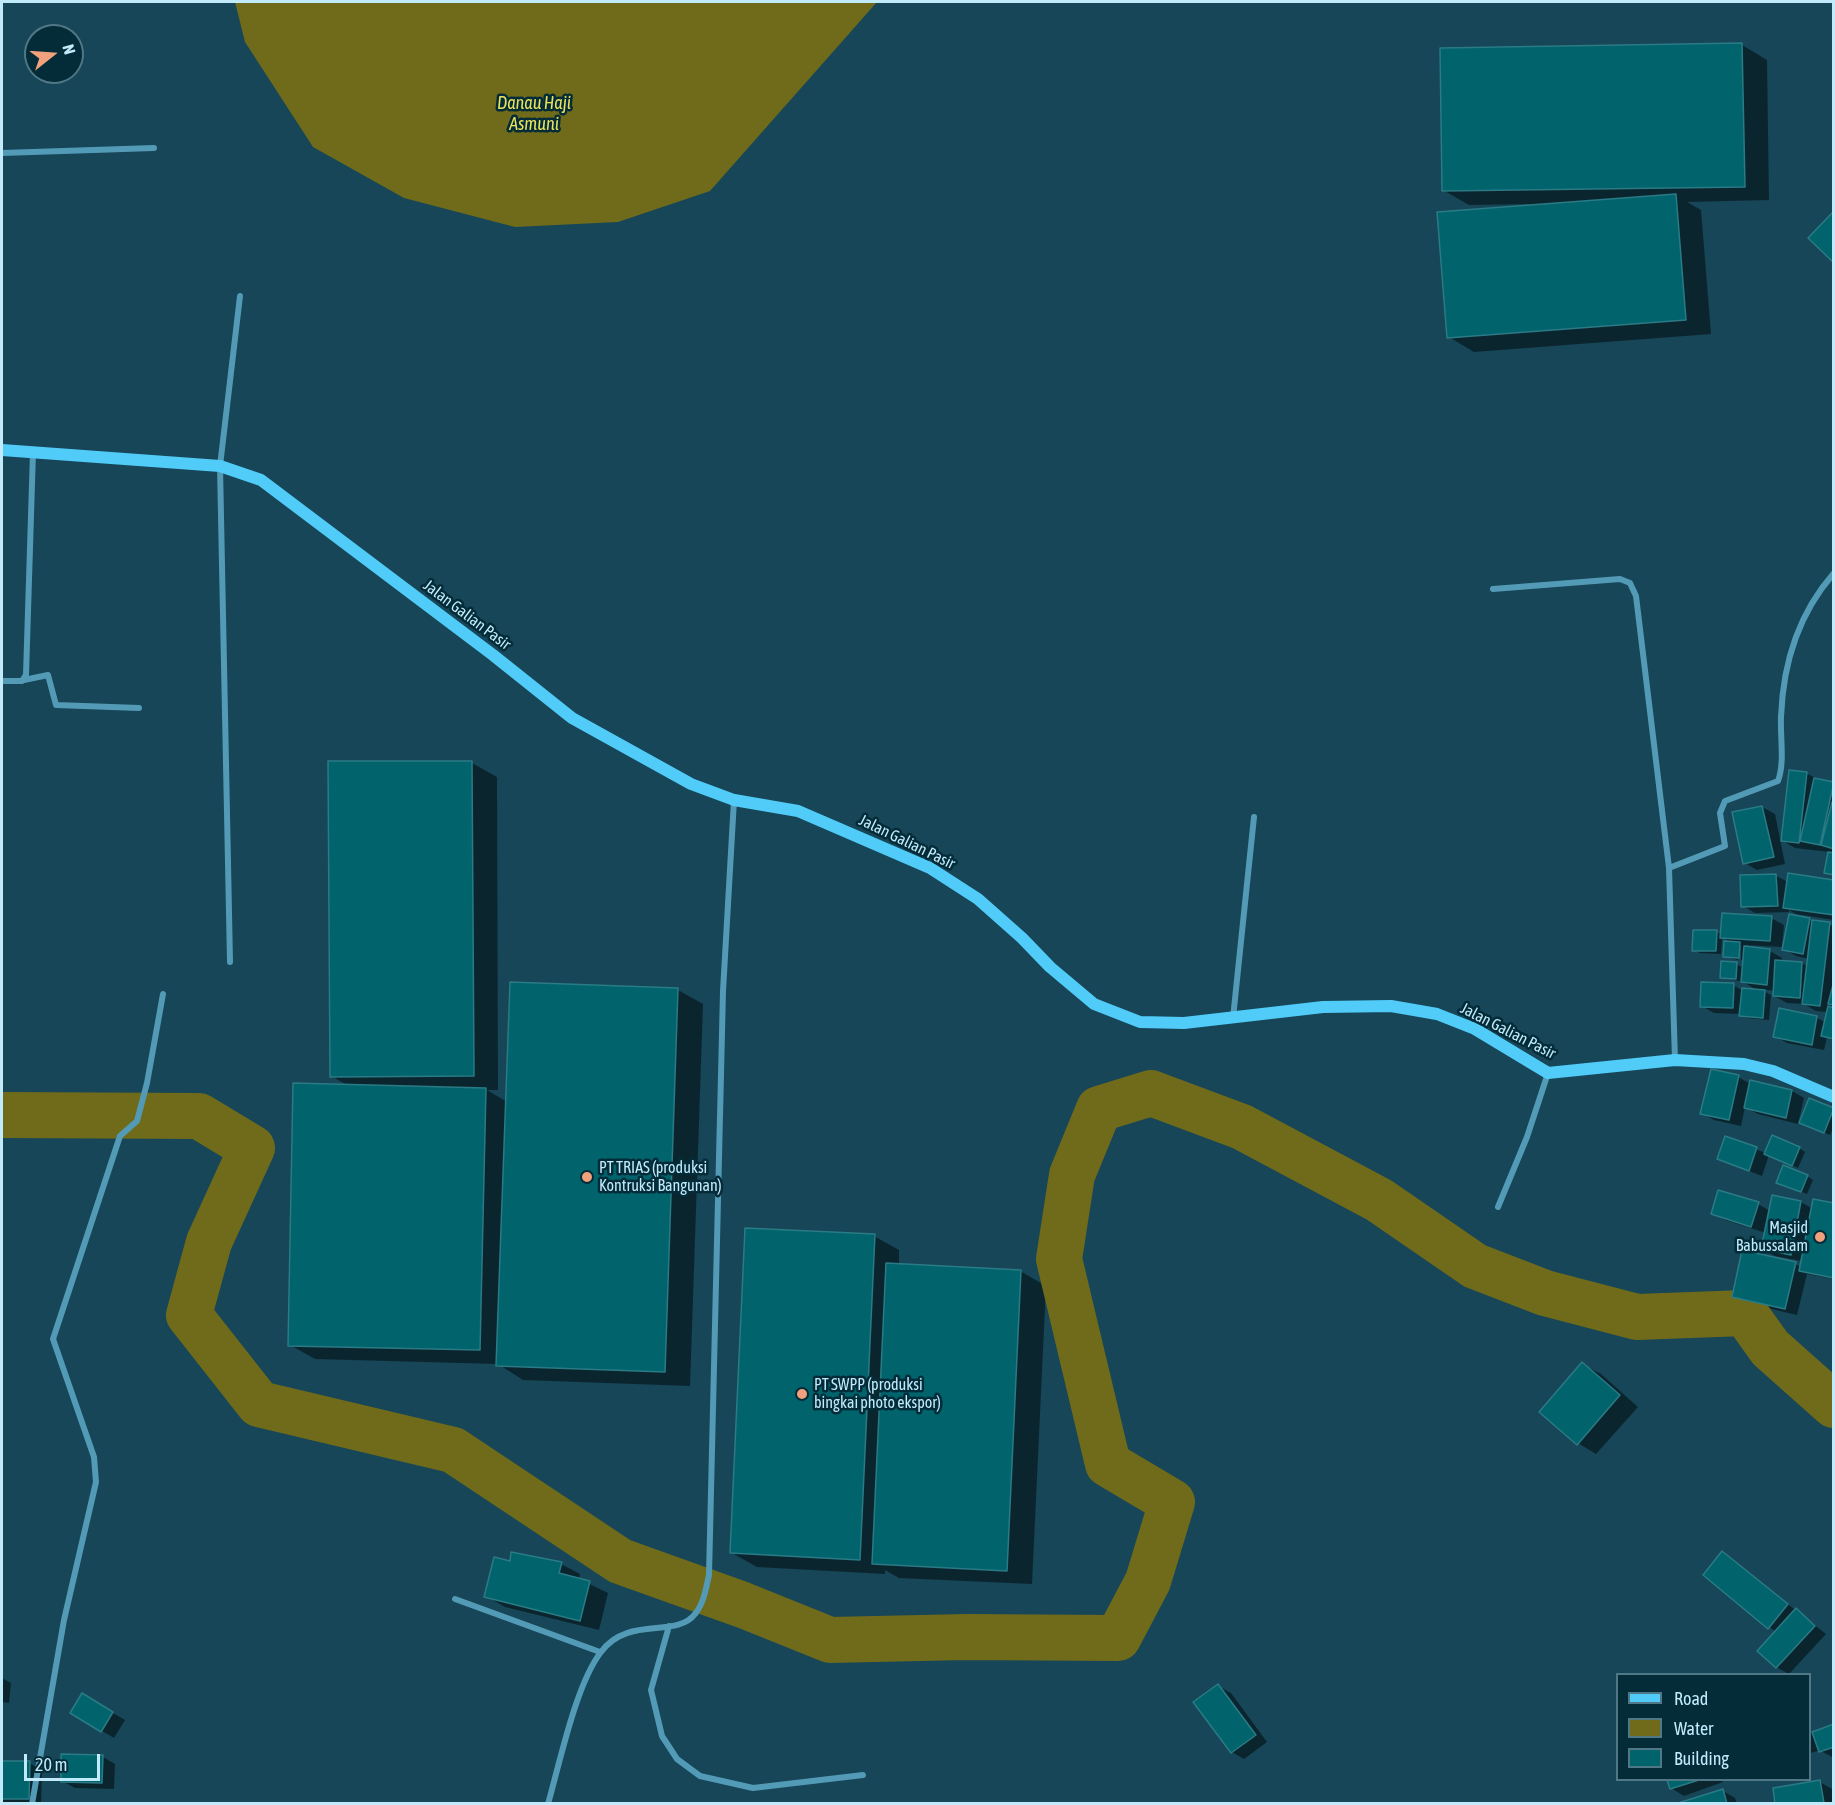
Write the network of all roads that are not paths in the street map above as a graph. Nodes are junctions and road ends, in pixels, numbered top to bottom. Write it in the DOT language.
graph roads {
  1 [pos="154,148"];
  2 [pos="2,153"];
  3 [pos="240,296"];
  4 [pos="2,450"];
  5 [pos="33,451"];
  6 [pos="220,466"];
  7 [pos="1833,573"];
  8 [pos="1493,589"];
  9 [pos="24,680"];
  10 [pos="2,681"];
  11 [pos="139,708"];
  12 [pos="734,800"];
  13 [pos="1254,817"];
  14 [pos="1669,868"];
  15 [pos="230,962"];
  16 [pos="163,994"];
  17 [pos="1233,1019"];
  18 [pos="1675,1060"];
  19 [pos="1548,1073"];
  20 [pos="1833,1097"];
  21 [pos="1498,1207"];
  22 [pos="454,1599"];
  23 [pos="669,1626"];
  24 [pos="600,1653"];
  25 [pos="863,1775"];
  26 [pos="32,1803"];
  27 [pos="548,1803"];
  1 -- 2 [label="street"];
  3 -- 6 [label="street"];
  4 -- 5 [label="street, Jalan Galian Pasir"];
  5 -- 6 [label="street, Jalan Galian Pasir"];
  5 -- 9 [label="street"];
  6 -- 12 [label="street, Jalan Galian Pasir"];
  6 -- 15 [label="street"];
  7 -- 14 [label="street"];
  8 -- 14 [label="street"];
  9 -- 10 [label="street"];
  9 -- 11 [label="street"];
  12 -- 17 [label="street, Jalan Galian Pasir"];
  12 -- 23 [label="street"];
  13 -- 17 [label="street"];
  14 -- 18 [label="street"];
  16 -- 26 [label="street"];
  17 -- 19 [label="street, Jalan Galian Pasir"];
  18 -- 19 [label="street, Jalan Galian Pasir"];
  18 -- 20 [label="street, Jalan Galian Pasir"];
  19 -- 21 [label="street"];
  22 -- 24 [label="street"];
  23 -- 24 [label="street"];
  23 -- 25 [label="street"];
  24 -- 27 [label="street"];
}
